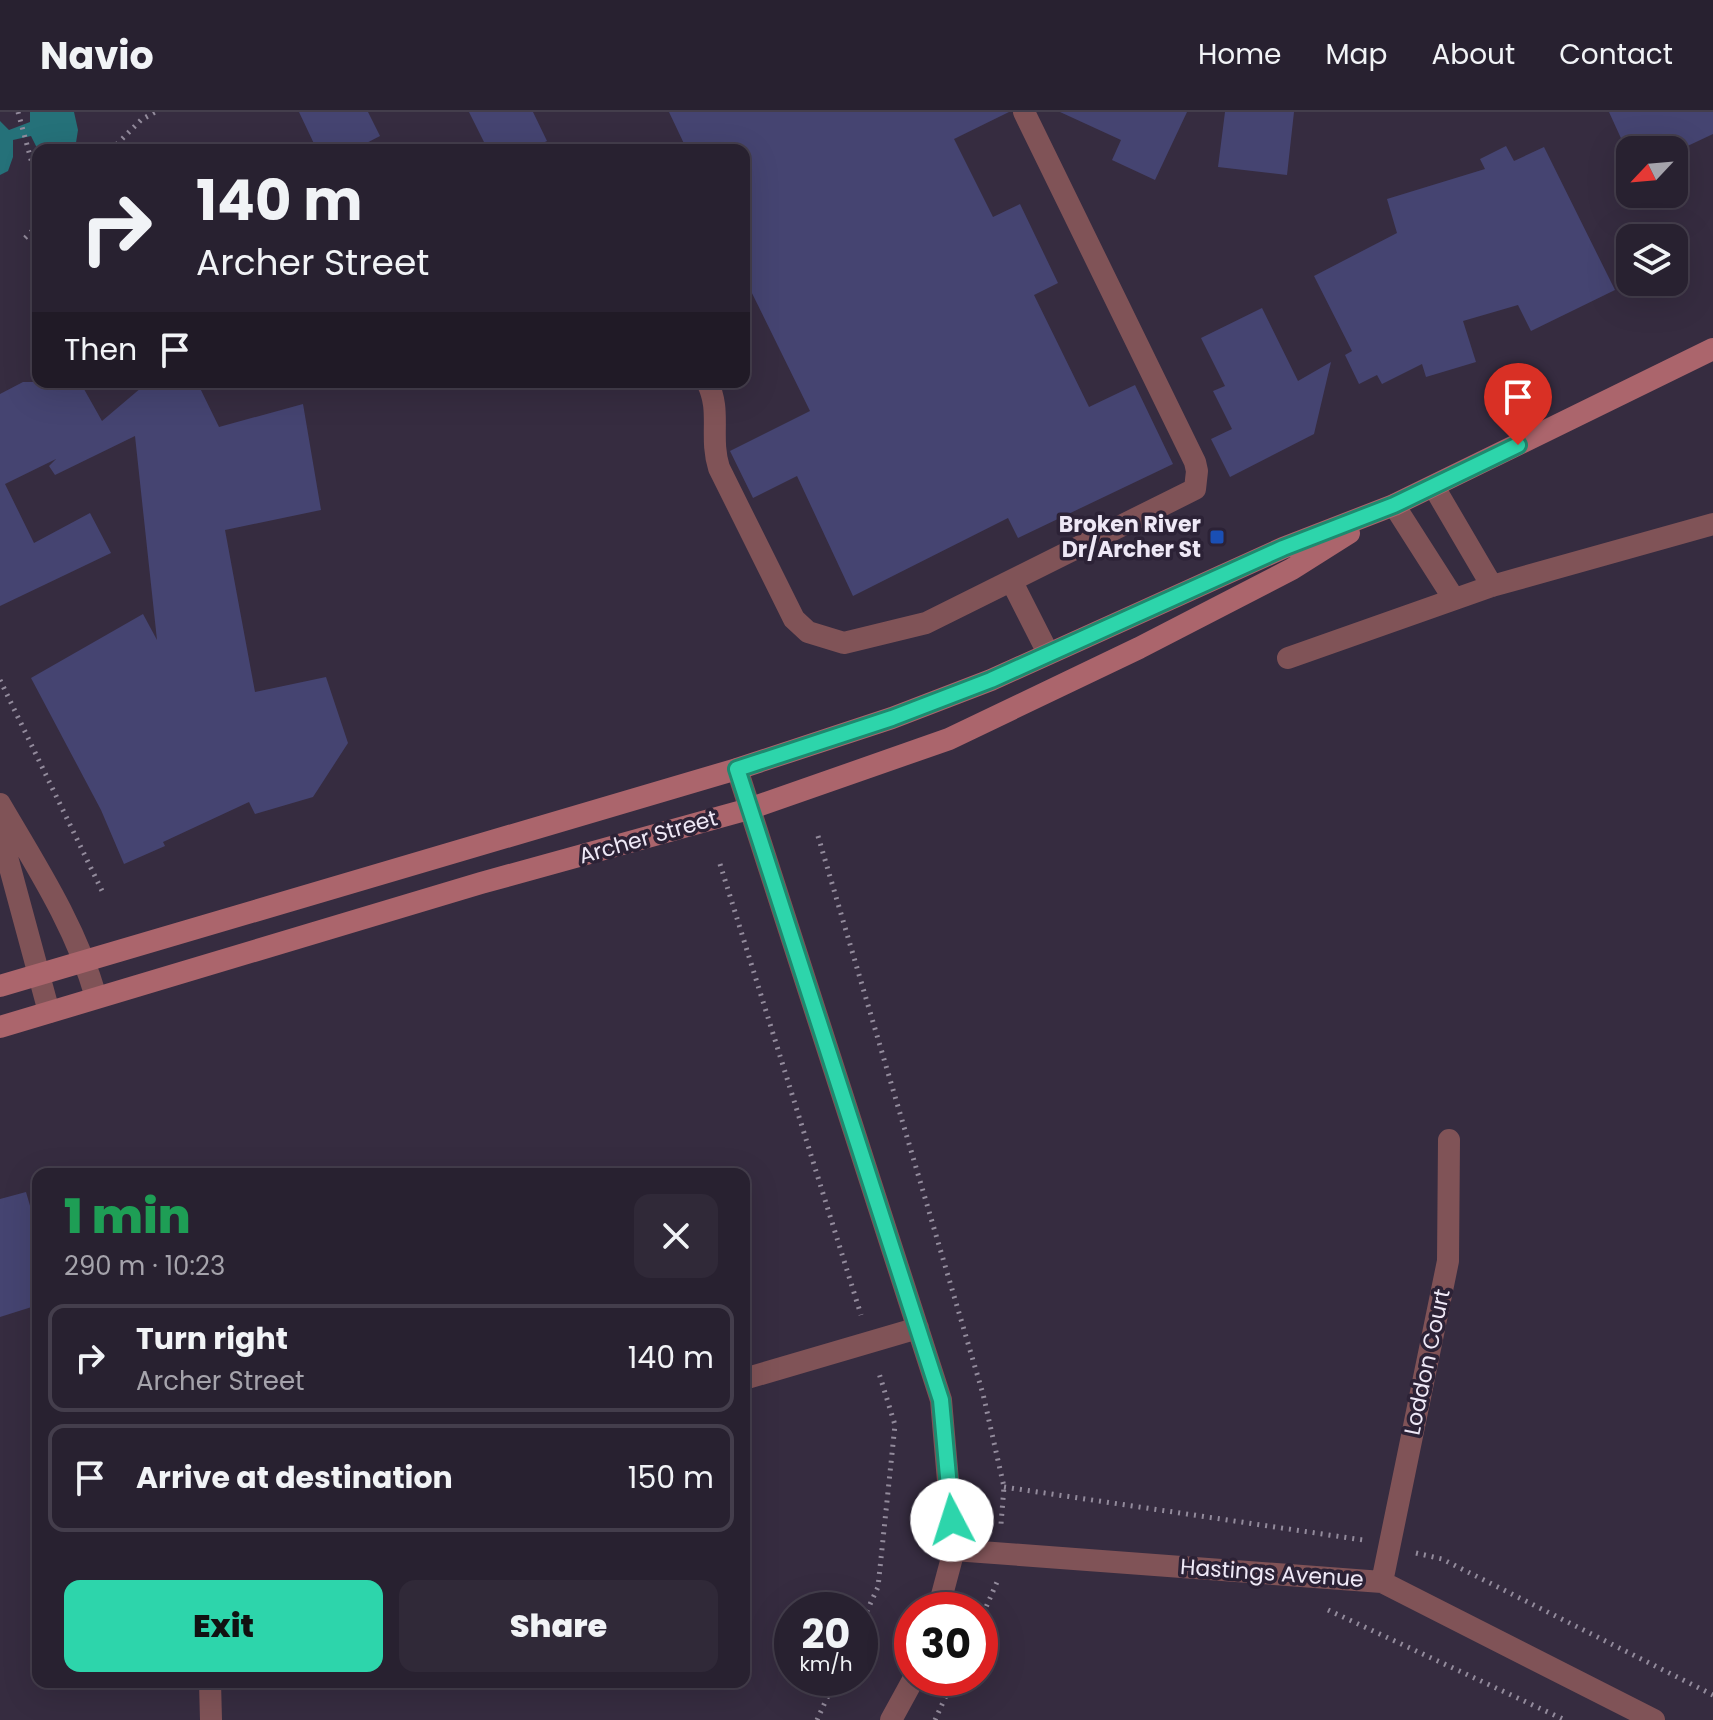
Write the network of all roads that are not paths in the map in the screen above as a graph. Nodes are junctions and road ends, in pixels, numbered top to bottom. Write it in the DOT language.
graph roads {
  1 [pos="1024,112"];
  2 [pos="1713,349"];
  3 [pos="709,388"];
  4 [pos="1434,487"];
  5 [pos="1394,505"];
  6 [pos="1713,524"];
  7 [pos="1012,582"];
  8 [pos="1492,586"];
  9 [pos="1454,599"];
  10 [pos="1046,655"];
  11 [pos="1288,658"];
  12 [pos="991,680"];
  13 [pos="1057,687"];
  14 [pos="1004,714"];
  15 [pos="737,769"];
  16 [pos="0,804"];
  17 [pos="749,809"];
  18 [pos="0,831"];
  19 [pos="471,848"];
  20 [pos="481,883"];
  21 [pos="85,960"];
  22 [pos="37,975"];
  23 [pos="0,986"];
  24 [pos="96,997"];
  25 [pos="49,1012"];
  26 [pos="0,1027"];
  27 [pos="1449,1140"];
  28 [pos="918,1328"];
  29 [pos="750,1377"];
  30 [pos="954,1550"];
  31 [pos="1382,1582"];
  32 [pos="943,1592"];
  33 [pos="210,1688"];
  34 [pos="904,1696"];
  35 [pos="211,1720"];
  36 [pos="891,1720"];
  37 [pos="1654,1720"];
  1 -- 7 [label="street"];
  2 -- 4 [label="main road, Archer Street"];
  3 -- 7 [label="street"];
  4 -- 5 [label="main road, Archer Street"];
  4 -- 8 [label="street"];
  5 -- 9 [label="street"];
  5 -- 10 [label="main road, Archer Street"];
  5 -- 13 [label="main road, Archer Street"];
  6 -- 8 [label="street"];
  7 -- 10 [label="street"];
  8 -- 9 [label="street"];
  9 -- 11 [label="street"];
  10 -- 12 [label="main road, Archer Street"];
  10 -- 13 [label="main road"];
  12 -- 14 [label="main road"];
  12 -- 15 [label="main road, Archer Street"];
  13 -- 14 [label="main road, Archer Street"];
  14 -- 17 [label="main road, Archer Street"];
  15 -- 17 [label="street"];
  15 -- 19 [label="main road, Archer Street"];
  16 -- 21 [label="street"];
  17 -- 20 [label="main road, Archer Street"];
  17 -- 28 [label="street"];
  18 -- 22 [label="street"];
  19 -- 20 [label="main road"];
  19 -- 21 [label="main road, Archer Street"];
  20 -- 24 [label="main road, Archer Street"];
  21 -- 22 [label="main road, Archer Street"];
  21 -- 24 [label="street"];
  22 -- 23 [label="main road, Archer Street"];
  22 -- 25 [label="street"];
  24 -- 25 [label="main road, Archer Street"];
  25 -- 26 [label="main road, Archer Street"];
  27 -- 31 [label="street, Loddon Court"];
  28 -- 29 [label="street"];
  28 -- 30 [label="street"];
  30 -- 31 [label="street, Hastings Avenue"];
  30 -- 32 [label="street"];
  31 -- 37 [label="street, Hastings Avenue"];
  33 -- 35 [label="street"];
  34 -- 36 [label="street"];
}
